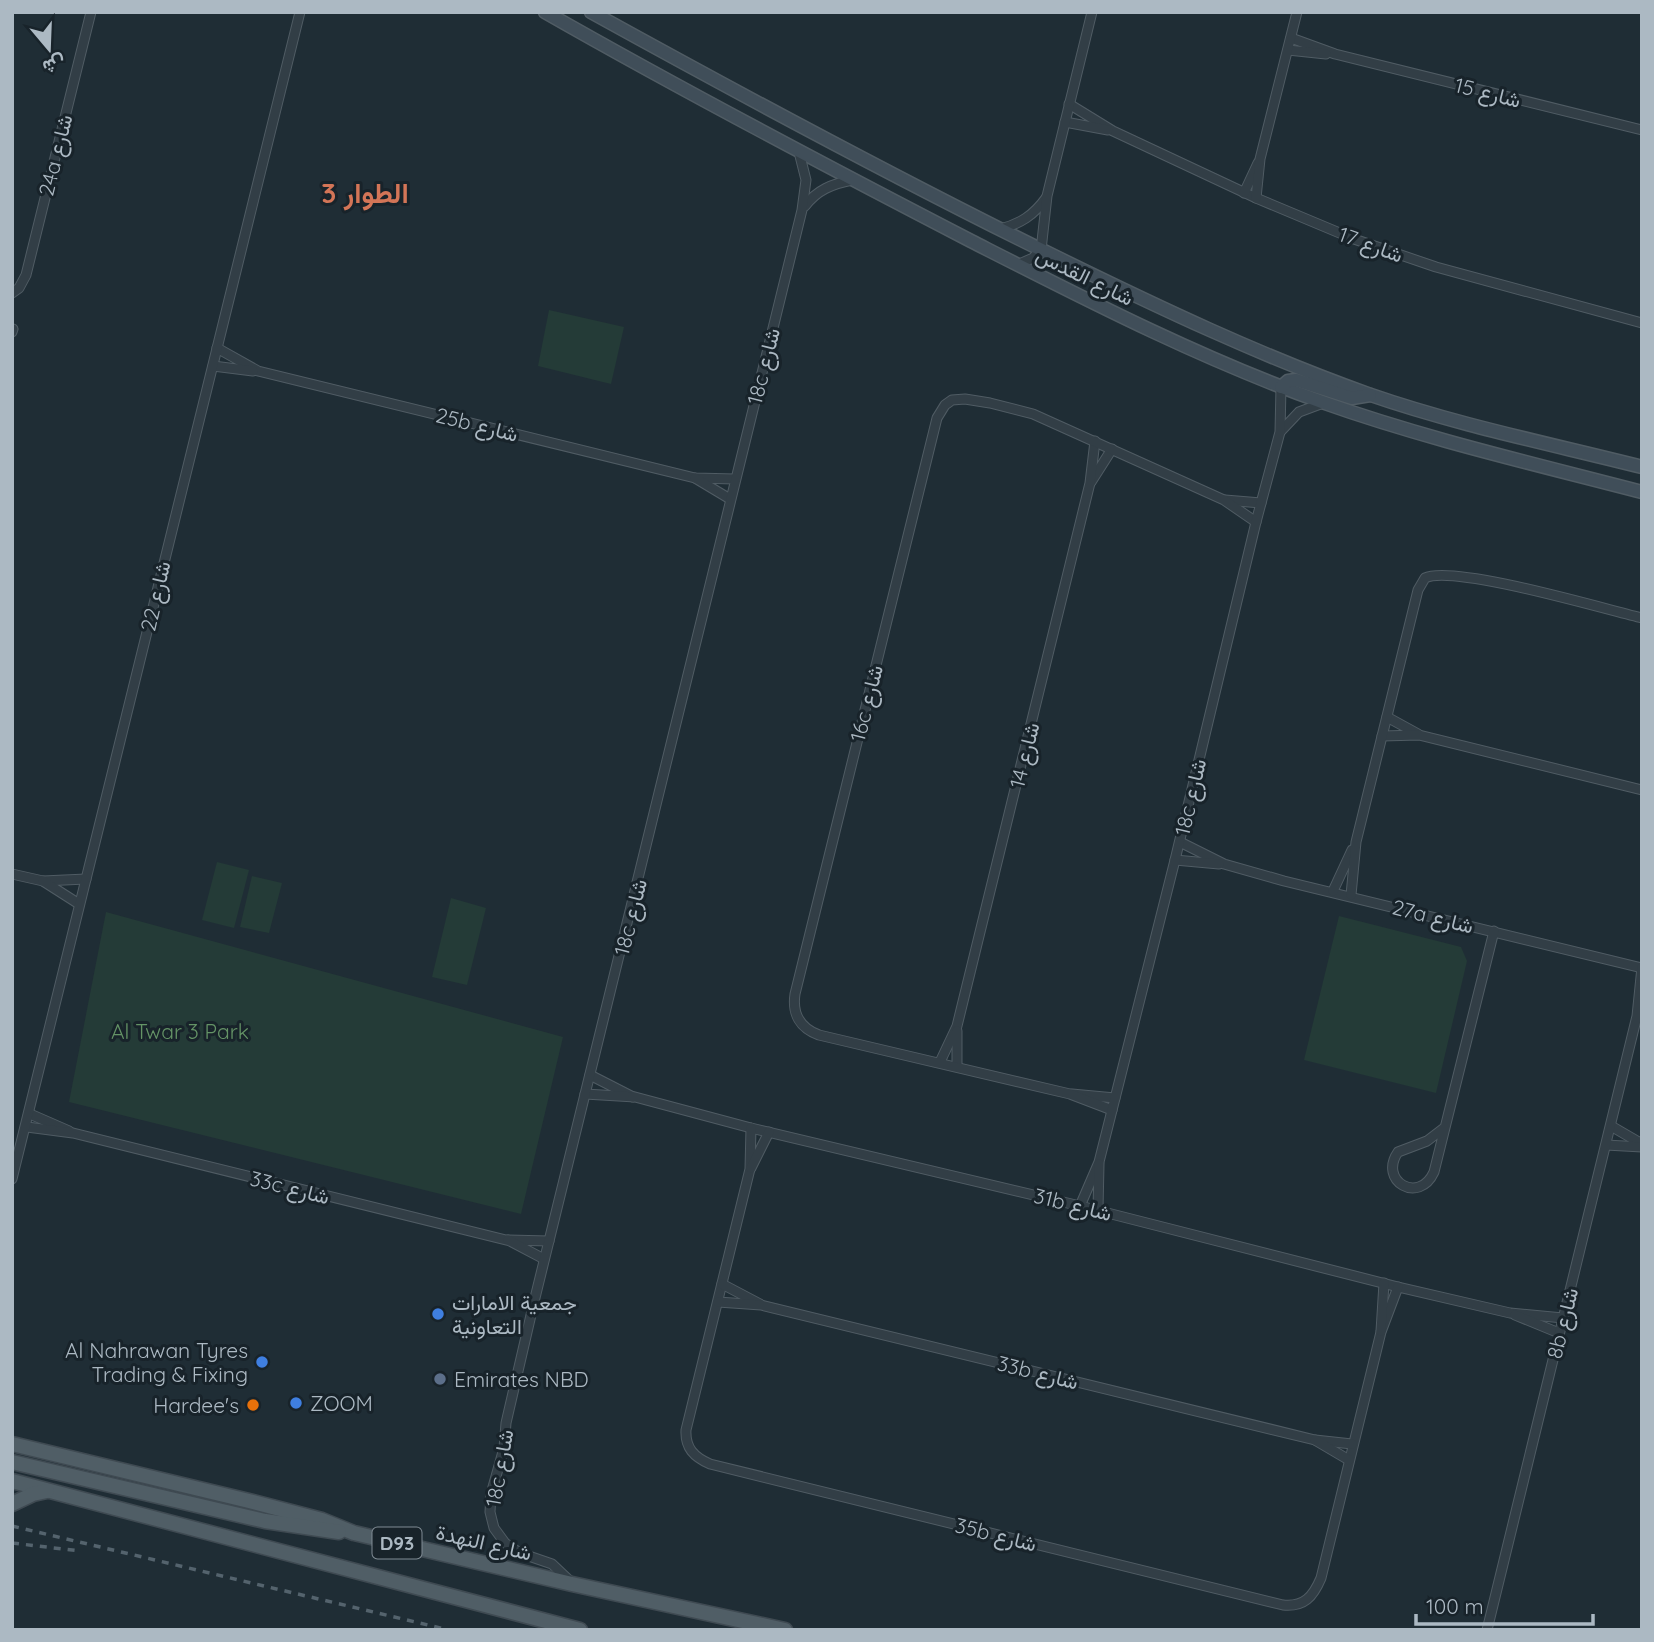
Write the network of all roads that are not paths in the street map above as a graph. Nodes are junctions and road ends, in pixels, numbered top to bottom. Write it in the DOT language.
graph roads {
  1 [pos="91,12"];
  2 [pos="300,12"];
  3 [pos="545,12"];
  4 [pos="592,12"];
  5 [pos="1091,12"];
  6 [pos="1297,12"];
  7 [pos="1291,38"];
  8 [pos="1288,50"];
  9 [pos="1335,54"];
  10 [pos="1069,104"];
  11 [pos="1065,122"];
  12 [pos="1642,130"];
  13 [pos="1113,131"];
  14 [pos="799,152"];
  15 [pos="1261,159"];
  16 [pos="852,180"];
  17 [pos="1244,193"];
  18 [pos="1047,196"];
  19 [pos="1256,198"];
  20 [pos="802,210"];
  21 [pos="1000,229"];
  22 [pos="1041,250"];
  23 [pos="1017,265"];
  24 [pos="13,293"];
  25 [pos="1642,323"];
  26 [pos="217,348"];
  27 [pos="213,366"];
  28 [pos="258,371"];
  29 [pos="1281,387"];
  30 [pos="1370,394"];
  31 [pos="1323,403"];
  32 [pos="1280,432"];
  33 [pos="1095,442"];
  34 [pos="1112,449"];
  35 [pos="1642,467"];
  36 [pos="695,478"];
  37 [pos="735,479"];
  38 [pos="1090,483"];
  39 [pos="1642,492"];
  40 [pos="730,499"];
  41 [pos="1224,500"];
  42 [pos="1261,503"];
  43 [pos="1256,522"];
  44 [pos="1642,618"];
  45 [pos="1387,717"];
  46 [pos="1419,735"];
  47 [pos="1382,736"];
  48 [pos="1642,790"];
  49 [pos="1180,842"];
  50 [pos="1356,842"];
  51 [pos="1175,860"];
  52 [pos="1224,864"];
  53 [pos="12,874"];
  54 [pos="86,879"];
  55 [pos="43,881"];
  56 [pos="1333,891"];
  57 [pos="1351,895"];
  58 [pos="79,904"];
  59 [pos="1494,931"];
  60 [pos="1642,967"];
  61 [pos="1640,1012"];
  62 [pos="957,1026"];
  63 [pos="940,1062"];
  64 [pos="957,1066"];
  65 [pos="590,1075"];
  66 [pos="585,1094"];
  67 [pos="1070,1094"];
  68 [pos="635,1097"];
  69 [pos="1115,1098"];
  70 [pos="1112,1110"];
  71 [pos="30,1114"];
  72 [pos="1611,1126"];
  73 [pos="27,1127"];
  74 [pos="751,1128"];
  75 [pos="1444,1128"];
  76 [pos="769,1132"];
  77 [pos="73,1133"];
  78 [pos="1606,1145"];
  79 [pos="1642,1146"];
  80 [pos="1099,1162"];
  81 [pos="750,1169"];
  82 [pos="12,1179"];
  83 [pos="1080,1206"];
  84 [pos="1098,1210"];
  85 [pos="506,1240"];
  86 [pos="549,1241"];
  87 [pos="544,1259"];
  88 [pos="1384,1283"];
  89 [pos="722,1284"];
  90 [pos="1398,1287"];
  91 [pos="718,1302"];
  92 [pos="761,1304"];
  93 [pos="1510,1313"];
  94 [pos="1563,1318"];
  95 [pos="1381,1332"];
  96 [pos="1559,1333"];
  97 [pos="1315,1440"];
  98 [pos="12,1444"];
  99 [pos="1352,1444"];
  100 [pos="1349,1460"];
  101 [pos="12,1462"];
  102 [pos="12,1480"];
  103 [pos="51,1490"];
  104 [pos="12,1504"];
  105 [pos="354,1533"];
  106 [pos="572,1584"];
  107 [pos="580,1630"];
  108 [pos="785,1630"];
  109 [pos="1487,1630"];
  1 -- 24 [label="street, 24a شارع"];
  2 -- 26 [label="street, شارع 22"];
  3 -- 14 [label="main road, شارع القدس"];
  4 -- 21 [label="main road, شارع القدس"];
  5 -- 10 [label="street"];
  6 -- 7 [label="street"];
  7 -- 8 [label="street"];
  7 -- 9 [label="street, شارع 15"];
  8 -- 9 [label="street, شارع 15"];
  8 -- 15 [label="street"];
  9 -- 12 [label="street, شارع 15"];
  10 -- 11 [label="street"];
  10 -- 13 [label="street, شارع 17"];
  11 -- 13 [label="street, شارع 17"];
  11 -- 18 [label="street"];
  13 -- 17 [label="street, شارع 17"];
  14 -- 16 [label="main road, شارع القدس"];
  14 -- 20 [label="street, 18c شارع"];
  15 -- 17 [label="street"];
  15 -- 19 [label="street"];
  16 -- 20 [label="street"];
  16 -- 23 [label="main road, شارع القدس"];
  17 -- 19 [label="street, شارع 17"];
  18 -- 21 [label="street"];
  18 -- 22 [label="street"];
  19 -- 25 [label="street, شارع 17"];
  20 -- 37 [label="street, 18c شارع"];
  21 -- 22 [label="main road, شارع القدس"];
  22 -- 23 [label="street"];
  22 -- 30 [label="main road, شارع القدس"];
  23 -- 29 [label="main road, شارع القدس"];
  26 -- 27 [label="street, شارع 22"];
  26 -- 28 [label="street, 25b شارع"];
  27 -- 28 [label="street, 25b شارع"];
  27 -- 54 [label="street, شارع 22"];
  28 -- 36 [label="street, 25b شارع"];
  29 -- 30 [label="main road"];
  29 -- 31 [label="main road, شارع القدس"];
  29 -- 32 [label="street, 18c شارع"];
  30 -- 35 [label="main road, شارع القدس"];
  31 -- 32 [label="street"];
  31 -- 39 [label="main road, شارع القدس"];
  32 -- 42 [label="street, 18c شارع"];
  33 -- 34 [label="street"];
  33 -- 38 [label="street, شارع 14"];
  33 -- 63 [label="street, 16c شارع"];
  34 -- 38 [label="street, شارع 14"];
  34 -- 41 [label="street"];
  36 -- 37 [label="street, 25b شارع"];
  36 -- 40 [label="street, 25b شارع"];
  37 -- 40 [label="street, 18c شارع"];
  38 -- 62 [label="street, شارع 14"];
  40 -- 65 [label="street, 18c شارع"];
  41 -- 42 [label="street"];
  41 -- 43 [label="street"];
  42 -- 43 [label="street, 18c شارع"];
  43 -- 49 [label="street, 18c شارع"];
  44 -- 45 [label="street"];
  45 -- 46 [label="street"];
  45 -- 47 [label="street"];
  46 -- 47 [label="street"];
  46 -- 48 [label="street"];
  47 -- 50 [label="street"];
  49 -- 51 [label="street, 18c شارع"];
  49 -- 52 [label="street, 27a شارع"];
  50 -- 56 [label="street"];
  50 -- 57 [label="street"];
  51 -- 52 [label="street, 27a شارع"];
  51 -- 69 [label="street, 18c شارع"];
  52 -- 56 [label="street, 27a شارع"];
  53 -- 55 [label="street"];
  54 -- 55 [label="street"];
  54 -- 58 [label="street, شارع 22"];
  55 -- 58 [label="street"];
  56 -- 57 [label="street, 27a شارع"];
  57 -- 59 [label="street, 27a شارع"];
  58 -- 71 [label="street, شارع 22"];
  59 -- 60 [label="street, 27a شارع"];
  59 -- 75 [label="street"];
  60 -- 61 [label="street, 8b شارع"];
  61 -- 72 [label="street, 8b شارع"];
  62 -- 63 [label="street, شارع 14"];
  62 -- 64 [label="street, شارع 14"];
  63 -- 64 [label="street"];
  64 -- 67 [label="street"];
  65 -- 66 [label="street, 18c شارع"];
  65 -- 68 [label="street, 31b شارع"];
  66 -- 68 [label="street, 31b شارع"];
  66 -- 86 [label="street, 18c شارع"];
  67 -- 69 [label="street"];
  67 -- 70 [label="street"];
  68 -- 74 [label="street, 31b شارع"];
  69 -- 70 [label="street, 18c شارع"];
  70 -- 80 [label="street, 18c شارع"];
  71 -- 73 [label="street, شارع 22"];
  71 -- 77 [label="street, 33c شارع"];
  72 -- 78 [label="street, 8b شارع"];
  72 -- 79 [label="street"];
  73 -- 77 [label="street, 33c شارع"];
  73 -- 82 [label="street, شارع 22"];
  74 -- 76 [label="street, 31b شارع"];
  74 -- 81 [label="street"];
  75 -- 75 [label="street"];
  76 -- 81 [label="street"];
  76 -- 83 [label="street, 31b شارع"];
  77 -- 85 [label="street, 33c شارع"];
  78 -- 79 [label="street"];
  78 -- 94 [label="street, 8b شارع"];
  80 -- 83 [label="street, 18c شارع"];
  80 -- 84 [label="street, 18c شارع"];
  81 -- 89 [label="street"];
  83 -- 84 [label="street, 31b شارع"];
  84 -- 88 [label="street, 31b شارع"];
  85 -- 86 [label="street, 33c شارع"];
  85 -- 87 [label="street, 33c شارع"];
  86 -- 87 [label="street, 18c شارع"];
  87 -- 106 [label="street, 18c شارع"];
  88 -- 90 [label="street, 31b شارع"];
  88 -- 95 [label="street"];
  89 -- 91 [label="street"];
  89 -- 92 [label="street, 33b شارع"];
  90 -- 93 [label="street, 31b شارع"];
  90 -- 95 [label="street"];
  91 -- 92 [label="street, 33b شارع"];
  91 -- 100 [label="street, 35b شارع"];
  92 -- 97 [label="street, 33b شارع"];
  93 -- 94 [label="street, 31b شارع"];
  93 -- 96 [label="street, 31b شارع"];
  94 -- 96 [label="street, 8b شارع"];
  95 -- 99 [label="street"];
  96 -- 109 [label="street, 8b شارع"];
  97 -- 99 [label="street, 33b شارع"];
  97 -- 100 [label="street, 33b شارع"];
  98 -- 105 [label="main road, شارع النهدة / D93"];
  99 -- 100 [label="street"];
  101 -- 105 [label="main road"];
  102 -- 103 [label="main road, D93"];
  103 -- 104 [label="main road"];
  103 -- 107 [label="main road, D93"];
  105 -- 106 [label="main road, شارع النهدة / D93"];
  106 -- 108 [label="main road, شارع النهدة / D93"];
}
